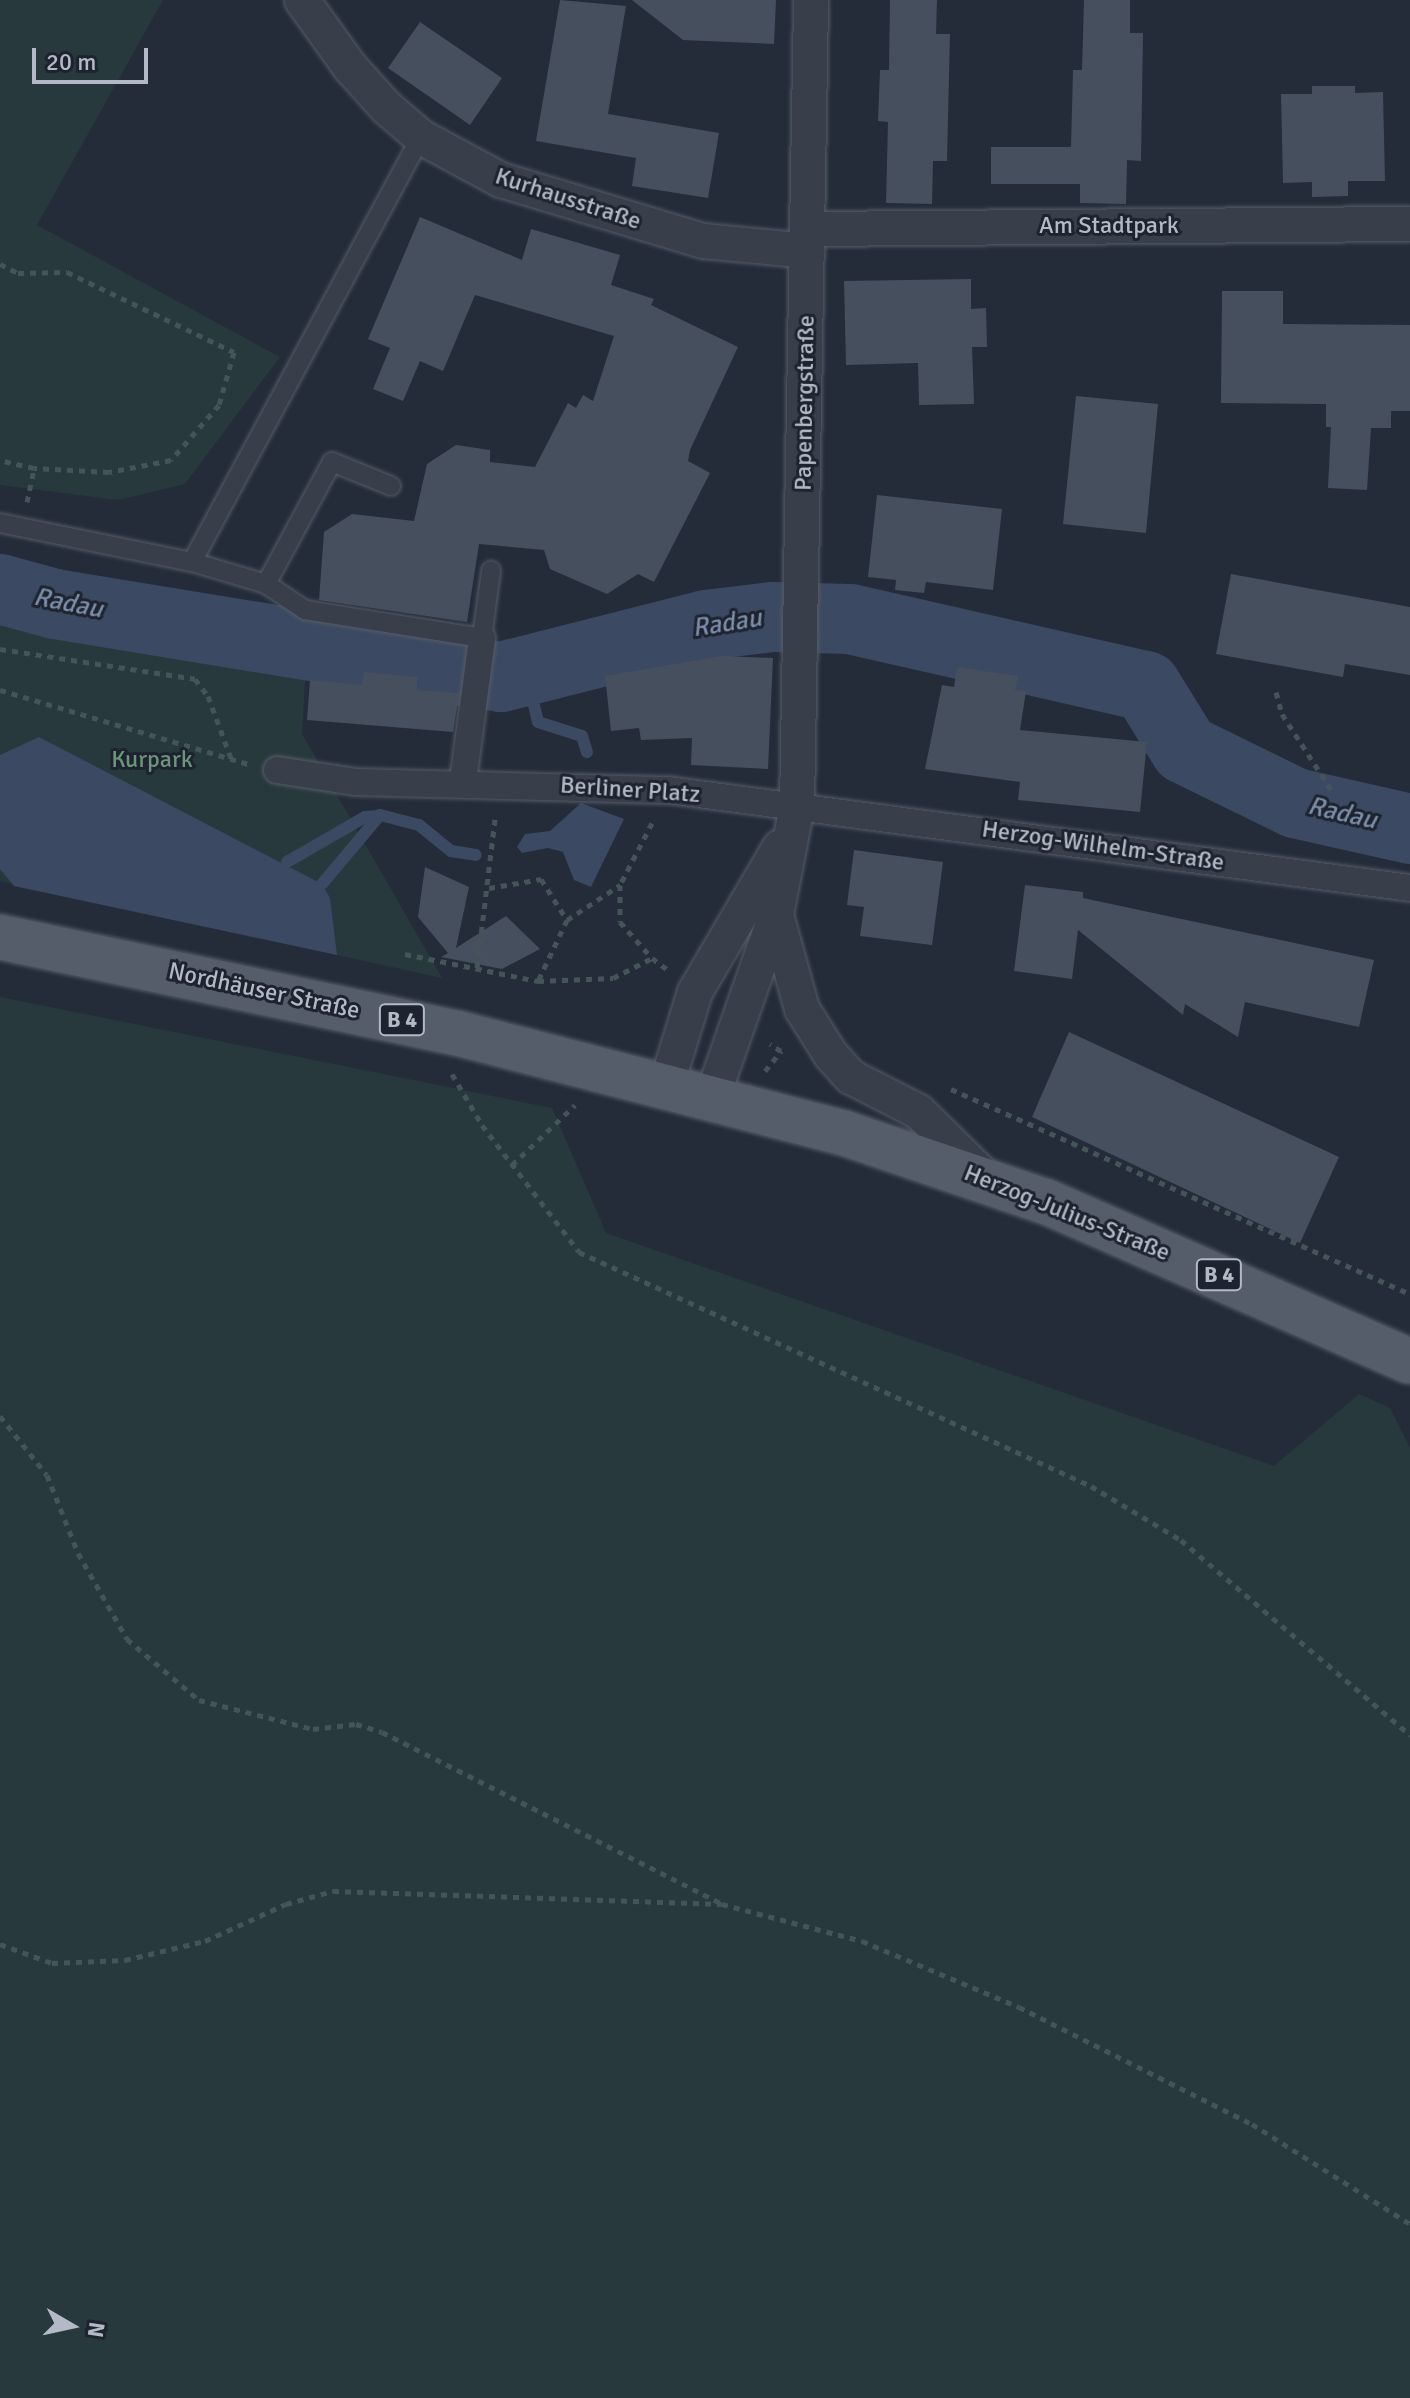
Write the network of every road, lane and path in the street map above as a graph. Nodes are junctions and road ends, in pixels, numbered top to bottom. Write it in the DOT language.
graph roads {
  1 [pos="302,0"];
  2 [pos="811,0"];
  3 [pos="421,137"];
  4 [pos="1410,224"];
  5 [pos="808,240"];
  6 [pos="0,264"];
  7 [pos="0,460"];
  8 [pos="391,486"];
  9 [pos="0,523"];
  10 [pos="192,562"];
  11 [pos="491,571"];
  12 [pos="266,584"];
  13 [pos="482,638"];
  14 [pos="0,649"];
  15 [pos="0,690"];
  16 [pos="1276,692"];
  17 [pos="232,761"];
  18 [pos="277,770"];
  19 [pos="463,781"];
  20 [pos="499,782"];
  21 [pos="668,790"];
  22 [pos="1334,794"];
  23 [pos="797,806"];
  24 [pos="620,885"];
  25 [pos="489,888"];
  26 [pos="1410,888"];
  27 [pos="776,915"];
  28 [pos="567,920"];
  29 [pos="0,937"];
  30 [pos="405,954"];
  31 [pos="652,958"];
  32 [pos="477,968"];
  33 [pos="538,981"];
  34 [pos="695,992"];
  35 [pos="737,1019"];
  36 [pos="423,1025"];
  37 [pos="613,1070"];
  38 [pos="667,1083"];
  39 [pos="948,1087"];
  40 [pos="726,1099"];
  41 [pos="512,1165"];
  42 [pos="987,1179"];
  43 [pos="1410,1294"];
  44 [pos="1410,1361"];
  45 [pos="0,1416"];
  46 [pos="1410,1735"];
  47 [pos="722,1904"];
  48 [pos="0,1944"];
  49 [pos="1410,2224"];
  1 -- 3 [label="street, Kurhausstraße"];
  2 -- 5 [label="street, Papenbergstraße"];
  3 -- 5 [label="street, Kurhausstraße"];
  3 -- 10 [label="lane"];
  4 -- 5 [label="street, Am Stadtpark"];
  5 -- 23 [label="street, Papenbergstraße"];
  6 -- 7 [label="path"];
  8 -- 12 [label="lane"];
  9 -- 10 [label="lane"];
  10 -- 12 [label="lane"];
  11 -- 13 [label="lane"];
  12 -- 13 [label="lane"];
  13 -- 19 [label="street"];
  14 -- 17 [label="path"];
  15 -- 17 [label="path"];
  16 -- 22 [label="path"];
  17 -- 18 [label="path"];
  18 -- 19 [label="street, Berliner Platz"];
  19 -- 20 [label="street, Berliner Platz"];
  20 -- 21 [label="street, Berliner Platz"];
  20 -- 25 [label="path"];
  21 -- 23 [label="street, Berliner Platz"];
  21 -- 24 [label="path"];
  23 -- 26 [label="street, Herzog-Wilhelm-Straße"];
  23 -- 27 [label="street"];
  23 -- 34 [label="street"];
  24 -- 28 [label="path"];
  24 -- 31 [label="path"];
  25 -- 28 [label="path"];
  25 -- 32 [label="path"];
  27 -- 35 [label="street"];
  27 -- 42 [label="street"];
  28 -- 33 [label="path"];
  29 -- 36 [label="main road, Nordhäuser Straße / B 4"];
  30 -- 32 [label="path"];
  31 -- 33 [label="path"];
  31 -- 34 [label="path"];
  32 -- 33 [label="path"];
  34 -- 38 [label="street"];
  35 -- 40 [label="street"];
  35 -- 40 [label="path"];
  36 -- 37 [label="main road, Nordhäuser Straße / B 4"];
  36 -- 41 [label="path"];
  37 -- 38 [label="main road, Nordhäuser Straße / B 4"];
  37 -- 41 [label="path"];
  38 -- 40 [label="main road, Nordhäuser Straße / B 4"];
  39 -- 43 [label="path"];
  40 -- 42 [label="main road, Herzog-Julius-Straße / B 4"];
  41 -- 46 [label="path"];
  42 -- 44 [label="main road, Herzog-Julius-Straße / B 4"];
  45 -- 47 [label="path"];
  47 -- 48 [label="path"];
  47 -- 49 [label="path"];
}
